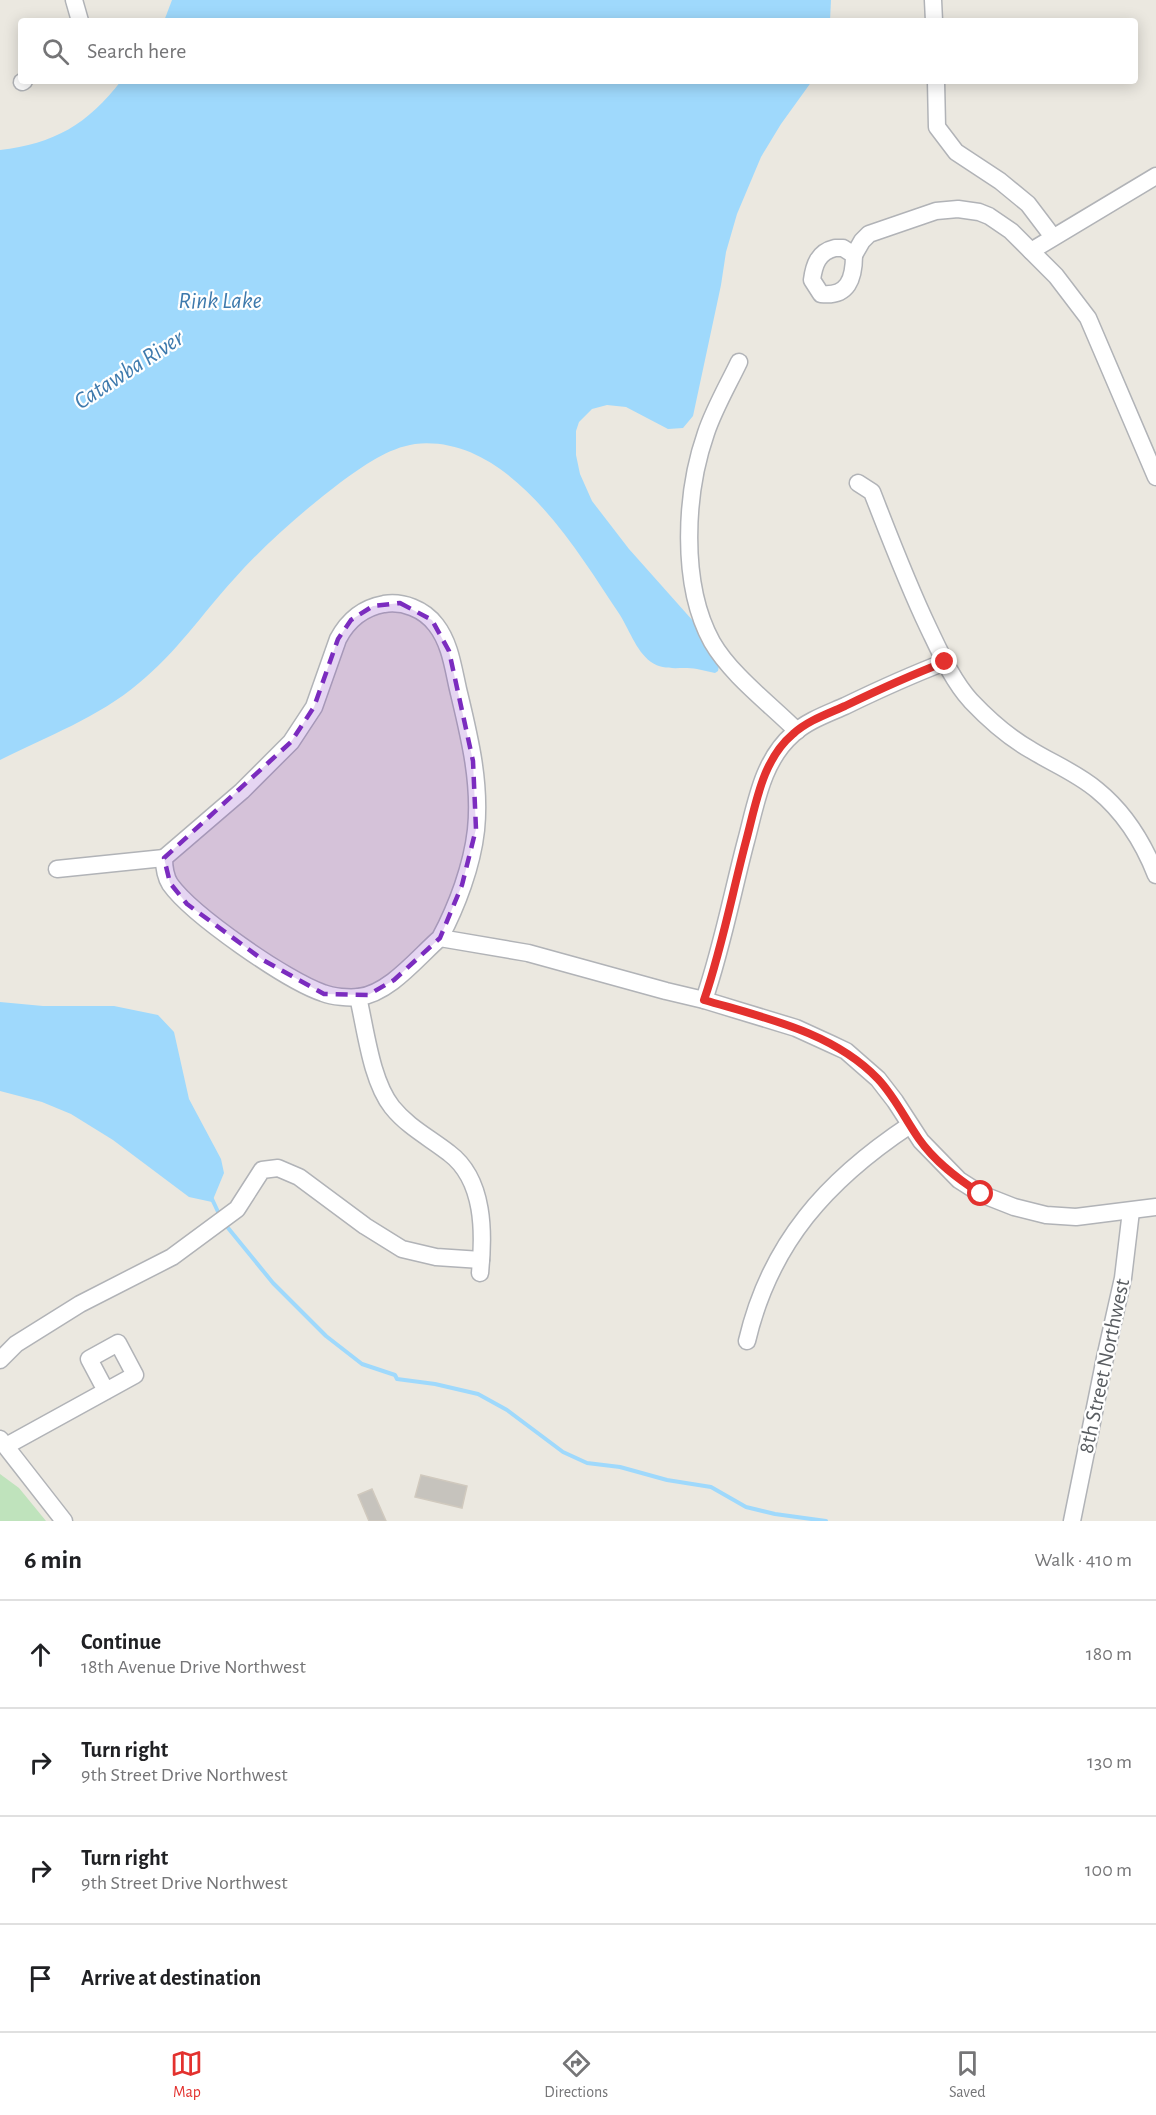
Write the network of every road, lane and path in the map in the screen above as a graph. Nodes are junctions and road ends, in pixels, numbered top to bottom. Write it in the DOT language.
graph roads {
  1 [pos="74,0"];
  2 [pos="933,0"];
  3 [pos="79,18"];
  4 [pos="933,18"];
  5 [pos="936,84"];
  6 [pos="1156,176"];
  7 [pos="1053,237"];
  8 [pos="1031,250"];
  9 [pos="854,255"];
  10 [pos="739,362"];
  11 [pos="1156,477"];
  12 [pos="858,483"];
  13 [pos="945,662"];
  14 [pos="797,731"];
  15 [pos="164,858"];
  16 [pos="57,869"];
  17 [pos="1156,874"];
  18 [pos="440,938"];
  19 [pos="358,997"];
  20 [pos="704,1000"];
  21 [pos="910,1125"];
  22 [pos="1156,1207"];
  23 [pos="1131,1211"];
  24 [pos="747,1341"];
  25 [pos="0,1360"];
  26 [pos="106,1391"];
  27 [pos="3,1443"];
  28 [pos="63,1521"];
  29 [pos="1072,1521"];
  1 -- 3 [label="street"];
  2 -- 4 [label="street"];
  5 -- 7 [label="street"];
  6 -- 7 [label="street"];
  7 -- 8 [label="street"];
  8 -- 9 [label="street"];
  8 -- 11 [label="street"];
  10 -- 14 [label="street"];
  12 -- 13 [label="street"];
  13 -- 14 [label="street"];
  13 -- 17 [label="street"];
  14 -- 20 [label="street"];
  15 -- 16 [label="street"];
  15 -- 18 [label="street"];
  15 -- 19 [label="street"];
  18 -- 19 [label="street"];
  18 -- 20 [label="street"];
  19 -- 25 [label="street"];
  20 -- 21 [label="street"];
  21 -- 23 [label="street"];
  21 -- 24 [label="street"];
  22 -- 23 [label="street"];
  23 -- 29 [label="street, 8th Street Northwest"];
  26 -- 27 [label="street"];
  27 -- 28 [label="street"];
}
